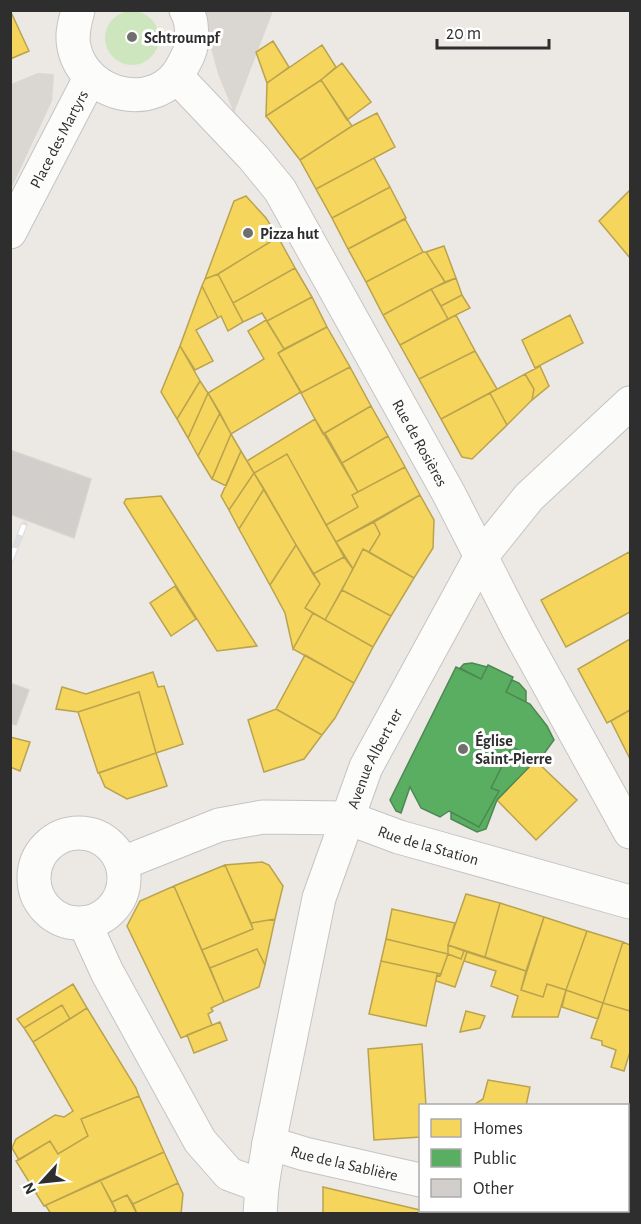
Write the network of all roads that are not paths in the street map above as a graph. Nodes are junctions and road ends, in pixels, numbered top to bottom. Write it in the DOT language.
graph roads {
  1 [pos="78,10"];
  2 [pos="186,10"];
  3 [pos="177,77"];
  4 [pos="90,78"];
  5 [pos="10,232"];
  6 [pos="630,403"];
  7 [pos="480,558"];
  8 [pos="348,818"];
  9 [pos="630,832"];
  10 [pos="123,863"];
  11 [pos="630,902"];
  12 [pos="85,924"];
  13 [pos="269,1143"];
  14 [pos="419,1180"];
  15 [pos="261,1200"];
  1 -- 4 [label="street"];
  2 -- 3 [label="street"];
  3 -- 4 [label="street"];
  3 -- 7 [label="street, Rue de Rosières"];
  4 -- 5 [label="street, Place des Martyrs"];
  6 -- 7 [label="street, Avenue Albert 1er"];
  7 -- 8 [label="street, Avenue Albert 1er"];
  7 -- 9 [label="street, Rue de Rosières"];
  8 -- 10 [label="street, Rue de la Station"];
  8 -- 11 [label="street, Rue de la Station"];
  8 -- 13 [label="street, Avenue Albert 1er"];
  10 -- 12 [label="street"];
  10 -- 12 [label="street"];
  12 -- 15 [label="street, Avenue Albert 1er"];
  13 -- 14 [label="street, Rue de la Sablière"];
  13 -- 15 [label="street, Avenue Albert 1er"];
}
